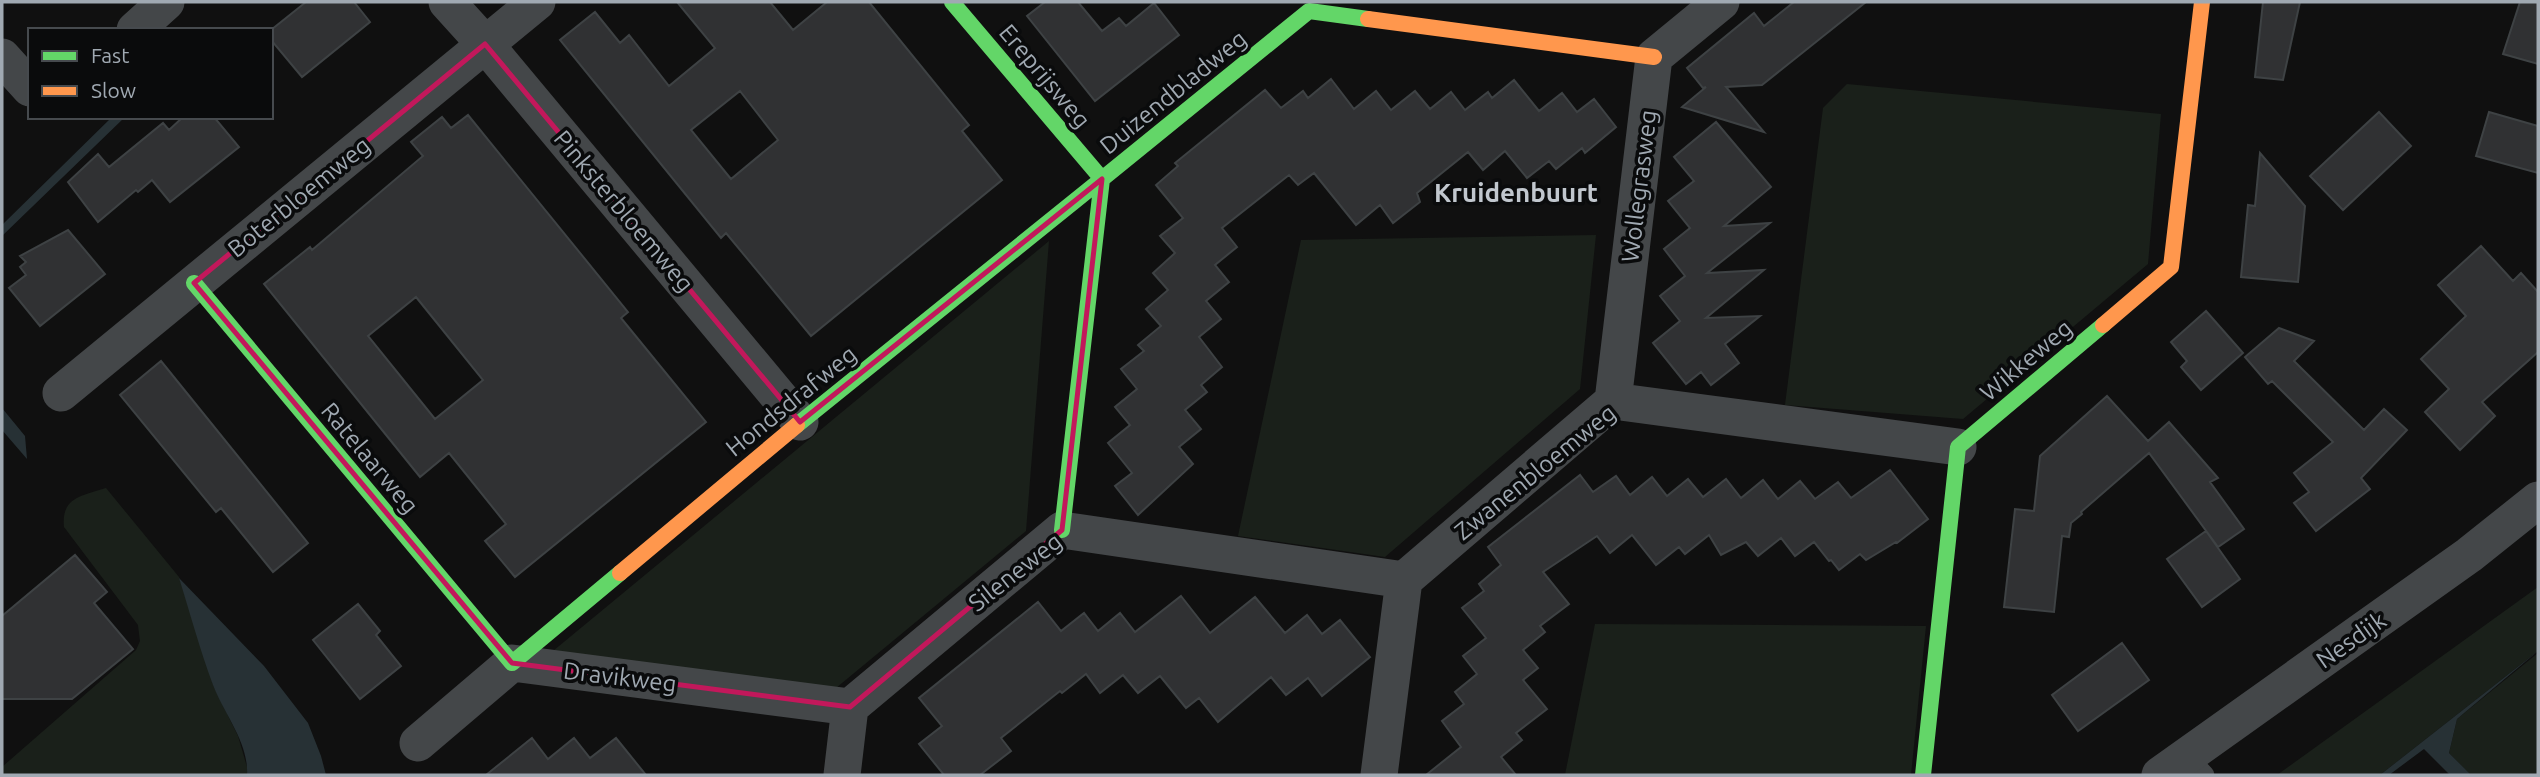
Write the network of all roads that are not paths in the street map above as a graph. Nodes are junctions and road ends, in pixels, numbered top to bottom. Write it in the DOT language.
graph roads {
  1 [pos="166,2"];
  2 [pos="447,2"];
  3 [pos="537,2"];
  4 [pos="952,2"];
  5 [pos="1720,2"];
  6 [pos="2202,2"];
  7 [pos="1309,6"];
  8 [pos="137,28"];
  9 [pos="485,44"];
  10 [pos="2,57"];
  11 [pos="1654,57"];
  12 [pos="28,86"];
  13 [pos="1102,179"];
  14 [pos="194,283"];
  15 [pos="61,394"];
  16 [pos="1613,401"];
  17 [pos="800,422"];
  18 [pos="1958,447"];
  19 [pos="2538,500"];
  20 [pos="1062,530"];
  21 [pos="1404,580"];
  22 [pos="512,663"];
  23 [pos="850,706"];
  24 [pos="418,743"];
  25 [pos="2184,769"];
  26 [pos="842,775"];
  27 [pos="1378,775"];
  28 [pos="1923,775"];
  1 -- 8 [label="street"];
  2 -- 9 [label="street, Pinksterbloemweg"];
  3 -- 9 [label="street, Boterbloemweg"];
  4 -- 13 [label="street, Ereprijsweg"];
  5 -- 11 [label="street"];
  6 -- 18 [label="street, Wikkeweg"];
  7 -- 11 [label="street, Duizendbladweg"];
  7 -- 13 [label="street, Duizendbladweg"];
  9 -- 14 [label="street, Boterbloemweg"];
  9 -- 17 [label="street, Pinksterbloemweg"];
  10 -- 12 [label="street"];
  11 -- 16 [label="street, Wollegrasweg"];
  13 -- 17 [label="street, Hondsdrafweg"];
  13 -- 20 [label="street, Duizendbladweg"];
  14 -- 15 [label="street, Boterbloemweg"];
  14 -- 22 [label="street, Ratelaarweg"];
  16 -- 18 [label="street, Zwanenbloemweg"];
  16 -- 21 [label="street, Zwanenbloemweg"];
  17 -- 22 [label="street, Hondsdrafweg"];
  18 -- 28 [label="street"];
  19 -- 25 [label="street, Nesdijk"];
  20 -- 21 [label="street, Sileneweg"];
  20 -- 23 [label="street, Sileneweg"];
  21 -- 27 [label="street"];
  22 -- 23 [label="street, Dravikweg"];
  22 -- 24 [label="street"];
  23 -- 26 [label="street"];
}
